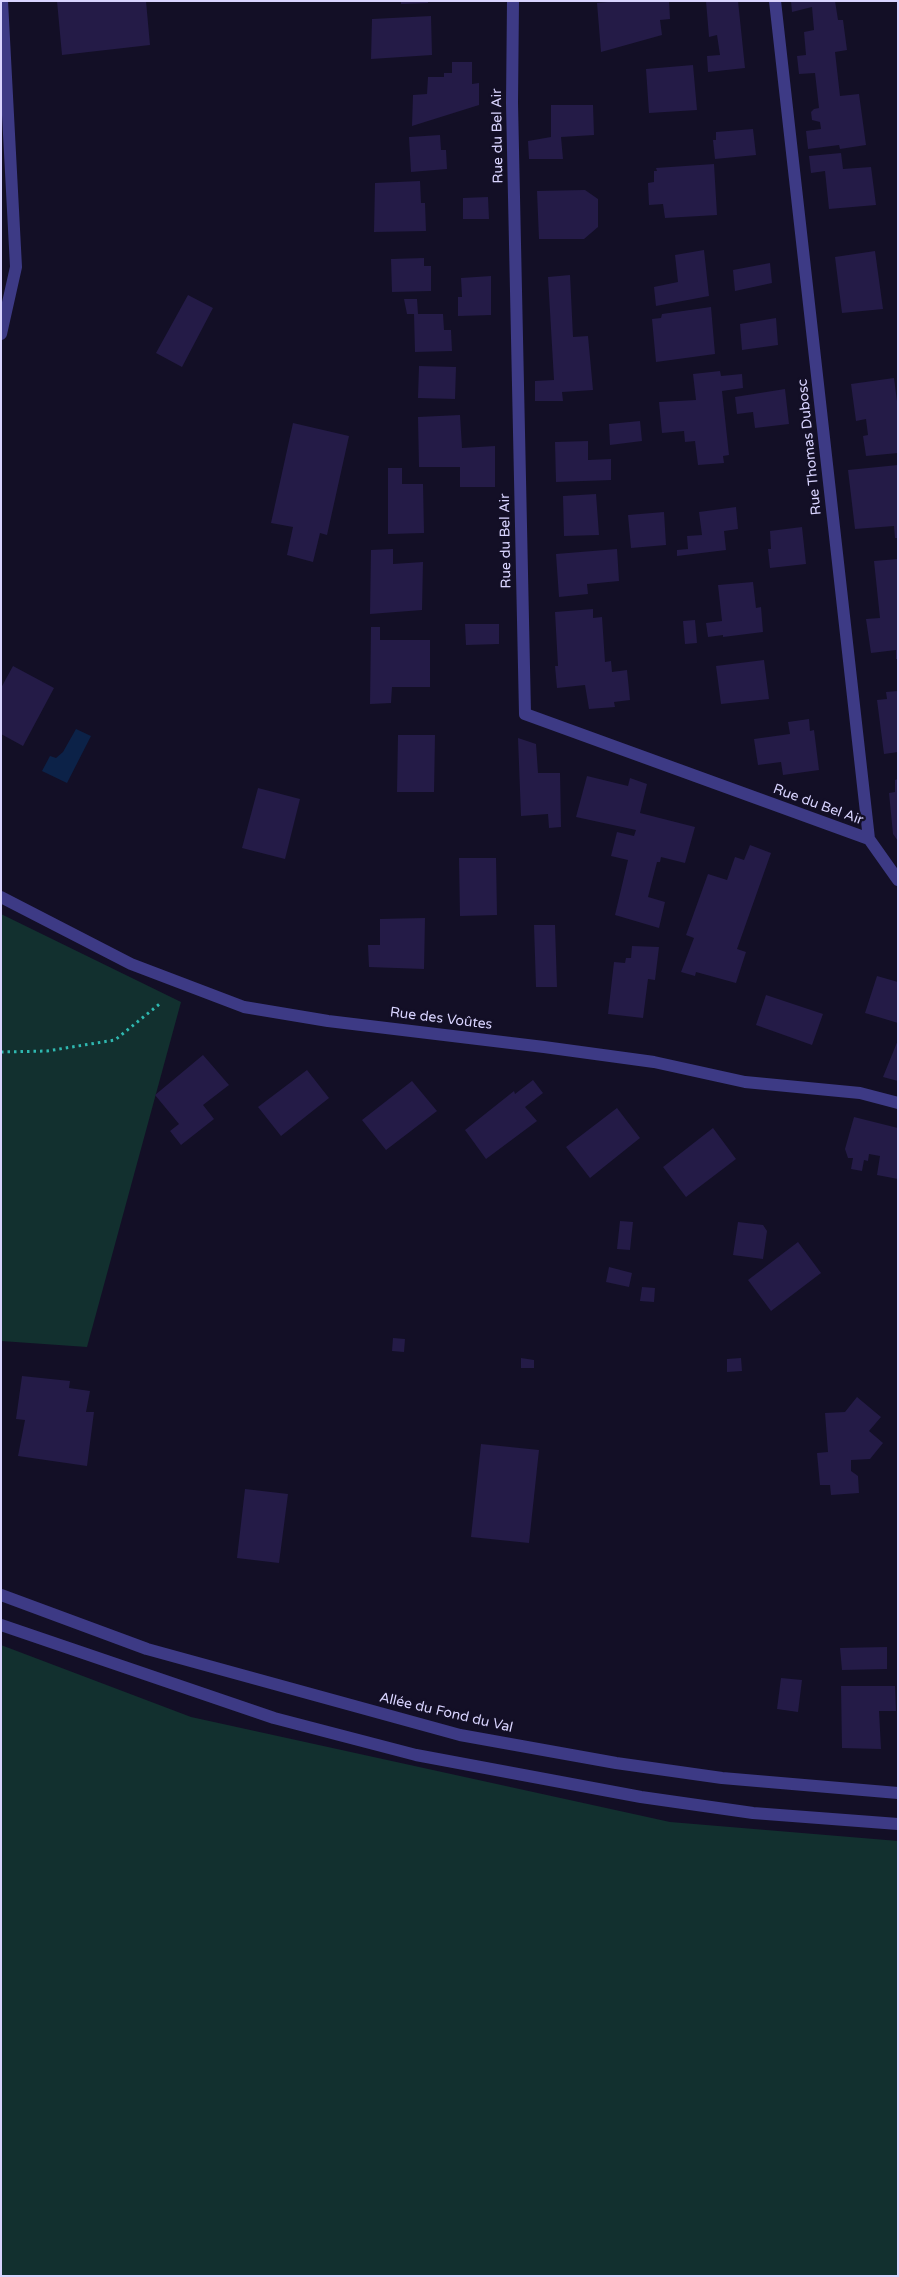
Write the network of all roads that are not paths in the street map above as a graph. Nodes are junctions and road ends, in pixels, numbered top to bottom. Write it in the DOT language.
graph roads {
  1 [pos="2,1"];
  2 [pos="514,1"];
  3 [pos="775,1"];
  4 [pos="1,334"];
  5 [pos="870,840"];
  6 [pos="898,880"];
  7 [pos="1,897"];
  8 [pos="898,1104"];
  9 [pos="1,1595"];
  10 [pos="1,1625"];
  11 [pos="898,1793"];
  12 [pos="898,1824"];
  1 -- 4 [label="street"];
  2 -- 5 [label="street, Rue du Bel Air"];
  3 -- 5 [label="street, Rue Thomas Dubosc"];
  5 -- 6 [label="street, Rue Thomas Dubosc"];
  7 -- 8 [label="street, Rue des Voûtes"];
  9 -- 11 [label="street, Allée du Fond du Val"];
  10 -- 12 [label="street"];
}
